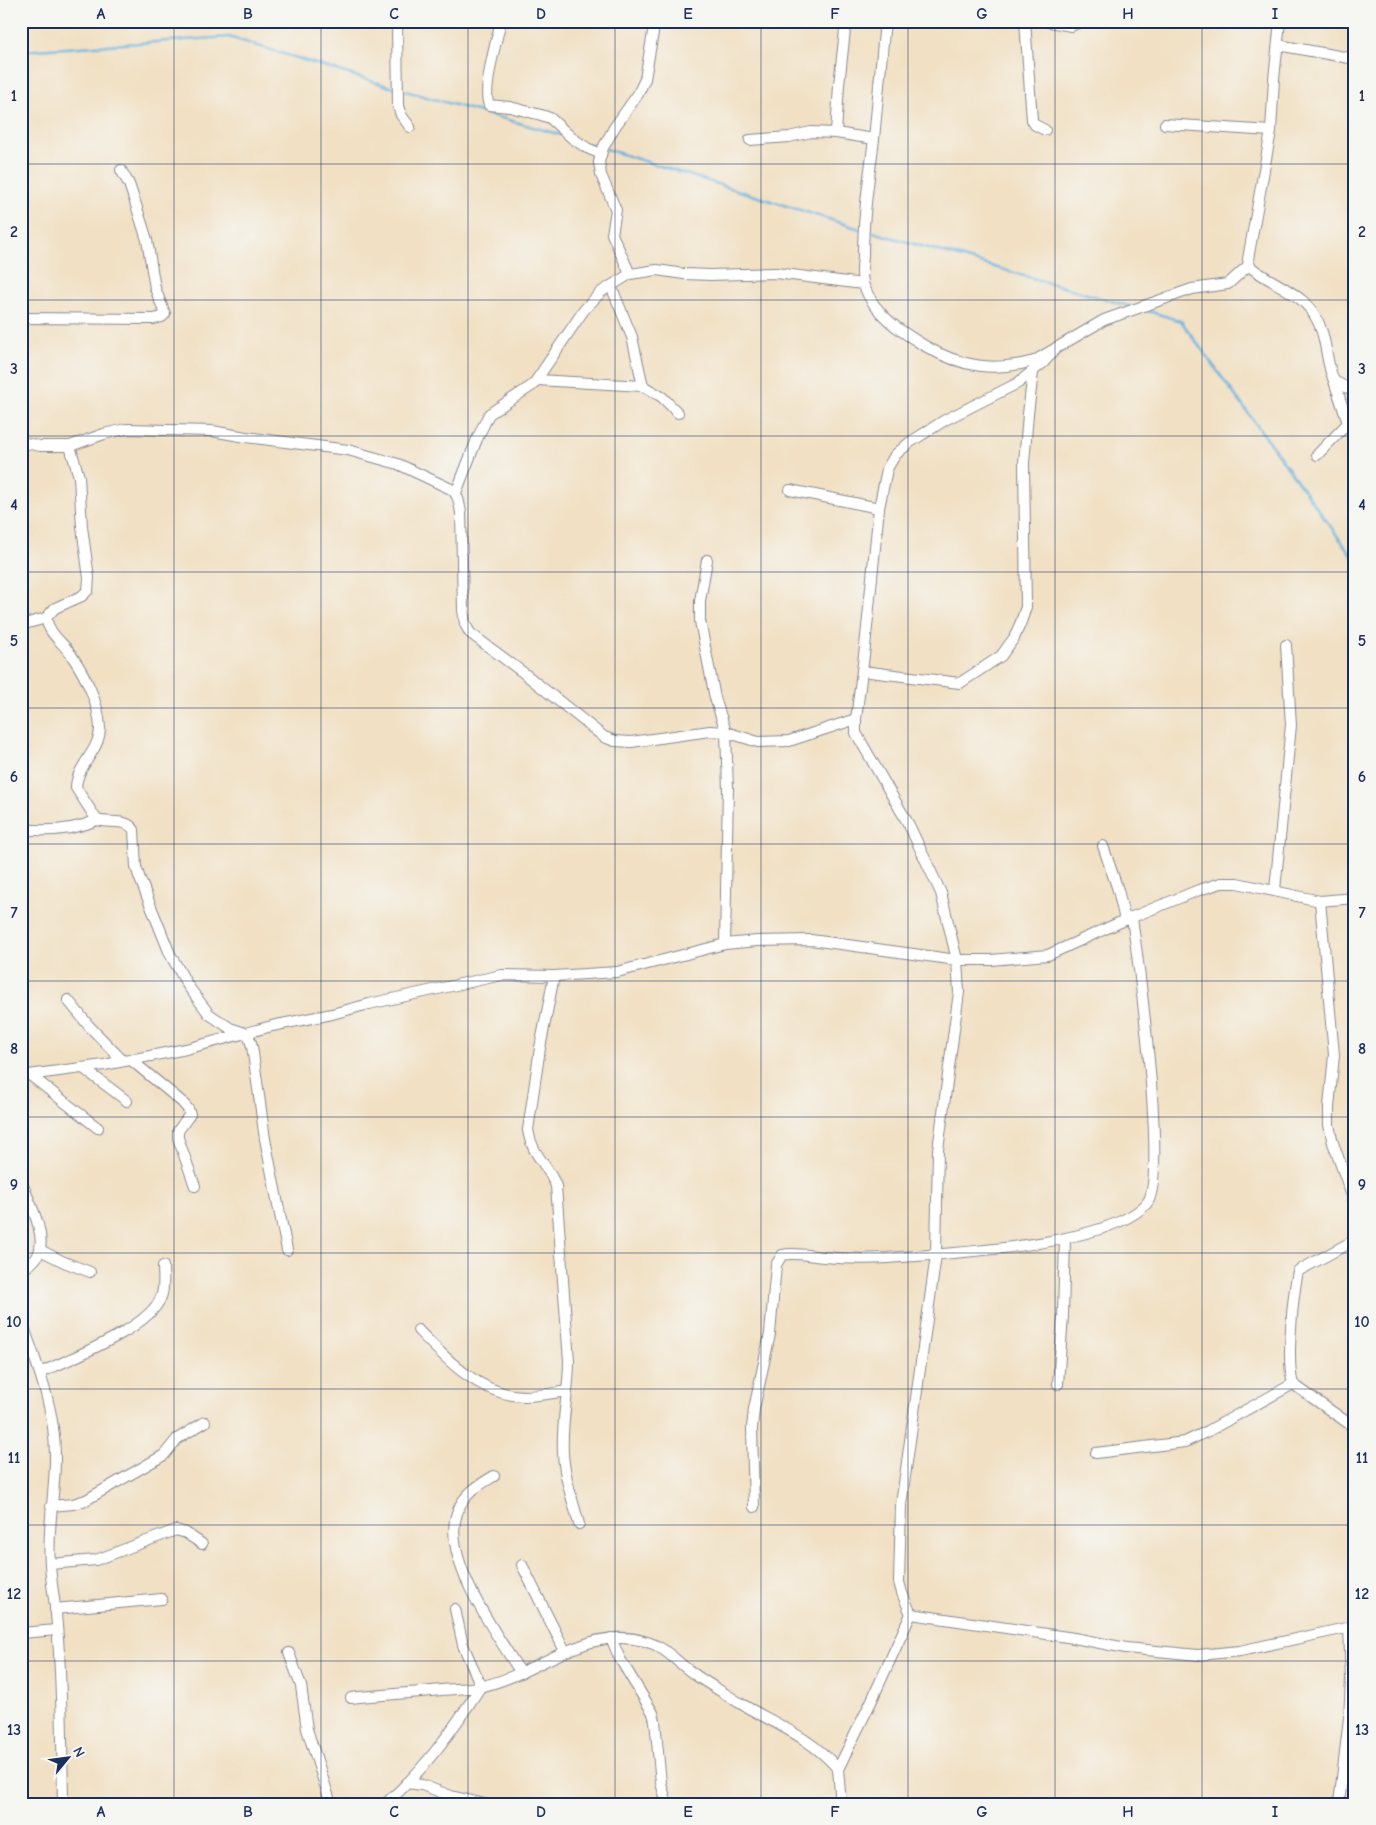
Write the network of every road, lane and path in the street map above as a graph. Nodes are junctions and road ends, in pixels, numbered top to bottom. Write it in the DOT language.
graph roads {
  1 [pos="397,21"];
  2 [pos="501,21"];
  3 [pos="655,21"];
  4 [pos="846,21"];
  5 [pos="885,21"];
  6 [pos="1025,21"];
  7 [pos="1045,21"];
  8 [pos="1082,21"];
  9 [pos="1280,21"];
  10 [pos="1278,45"];
  11 [pos="1355,59"];
  12 [pos="1165,124"];
  13 [pos="410,127"];
  14 [pos="1045,130"];
  15 [pos="1272,132"];
  16 [pos="836,133"];
  17 [pos="874,138"];
  18 [pos="750,140"];
  19 [pos="601,154"];
  20 [pos="121,170"];
  21 [pos="1249,265"];
  22 [pos="630,274"];
  23 [pos="863,284"];
  24 [pos="611,286"];
  25 [pos="21,318"];
  26 [pos="1057,347"];
  27 [pos="1033,372"];
  28 [pos="537,380"];
  29 [pos="1334,381"];
  30 [pos="643,386"];
  31 [pos="1355,392"];
  32 [pos="678,413"];
  33 [pos="21,442"];
  34 [pos="70,446"];
  35 [pos="1317,455"];
  36 [pos="790,490"];
  37 [pos="456,492"];
  38 [pos="879,508"];
  39 [pos="707,560"];
  40 [pos="46,618"];
  41 [pos="21,625"];
  42 [pos="1286,645"];
  43 [pos="862,671"];
  44 [pos="856,719"];
  45 [pos="726,732"];
  46 [pos="97,820"];
  47 [pos="21,829"];
  48 [pos="1103,846"];
  49 [pos="1275,890"];
  50 [pos="1355,898"];
  51 [pos="1320,901"];
  52 [pos="1128,919"];
  53 [pos="726,944"];
  54 [pos="957,960"];
  55 [pos="554,976"];
  56 [pos="68,1000"];
  57 [pos="248,1034"];
  58 [pos="127,1061"];
  59 [pos="83,1068"];
  60 [pos="26,1075"];
  61 [pos="127,1102"];
  62 [pos="98,1128"];
  63 [pos="1350,1173"];
  64 [pos="195,1186"];
  65 [pos="24,1188"];
  66 [pos="1355,1204"];
  67 [pos="1066,1239"];
  68 [pos="1355,1240"];
  69 [pos="40,1250"];
  70 [pos="286,1250"];
  71 [pos="936,1254"];
  72 [pos="163,1266"];
  73 [pos="21,1271"];
  74 [pos="90,1272"];
  75 [pos="21,1319"];
  76 [pos="418,1330"];
  77 [pos="40,1373"];
  78 [pos="1058,1384"];
  79 [pos="1293,1384"];
  80 [pos="567,1391"];
  81 [pos="205,1422"];
  82 [pos="1355,1428"];
  83 [pos="1096,1453"];
  84 [pos="494,1476"];
  85 [pos="51,1506"];
  86 [pos="754,1507"];
  87 [pos="579,1524"];
  88 [pos="202,1544"];
  89 [pos="50,1564"];
  90 [pos="522,1565"];
  91 [pos="162,1600"];
  92 [pos="455,1608"];
  93 [pos="55,1609"];
  94 [pos="911,1614"];
  95 [pos="1352,1627"];
  96 [pos="57,1630"];
  97 [pos="21,1633"];
  98 [pos="610,1638"];
  99 [pos="565,1651"];
  100 [pos="289,1653"];
  101 [pos="521,1673"];
  102 [pos="481,1686"];
  103 [pos="351,1698"];
  104 [pos="838,1769"];
  105 [pos="407,1783"];
  106 [pos="63,1804"];
  107 [pos="331,1804"];
  108 [pos="385,1804"];
  109 [pos="485,1804"];
  110 [pos="667,1804"];
  111 [pos="841,1804"];
  112 [pos="1339,1804"];
  1 -- 13 [label="street"];
  2 -- 19 [label="street"];
  3 -- 19 [label="street"];
  4 -- 16 [label="street"];
  5 -- 17 [label="street"];
  6 -- 14 [label="street"];
  7 -- 8 [label="street"];
  9 -- 10 [label="street"];
  10 -- 11 [label="street"];
  10 -- 15 [label="street"];
  12 -- 15 [label="street"];
  15 -- 21 [label="street"];
  16 -- 17 [label="street"];
  16 -- 18 [label="street"];
  17 -- 23 [label="street"];
  19 -- 22 [label="street"];
  20 -- 25 [label="street"];
  21 -- 26 [label="street"];
  21 -- 29 [label="street"];
  22 -- 23 [label="street"];
  22 -- 24 [label="street"];
  23 -- 26 [label="street"];
  24 -- 28 [label="street"];
  24 -- 30 [label="street"];
  26 -- 27 [label="street"];
  27 -- 38 [label="street"];
  27 -- 43 [label="street"];
  28 -- 30 [label="street"];
  28 -- 37 [label="street"];
  29 -- 31 [label="street"];
  29 -- 35 [label="street"];
  30 -- 32 [label="street"];
  33 -- 34 [label="street"];
  34 -- 37 [label="street"];
  34 -- 40 [label="street"];
  36 -- 38 [label="street"];
  37 -- 45 [label="street"];
  38 -- 43 [label="street"];
  39 -- 45 [label="street"];
  40 -- 41 [label="street"];
  40 -- 46 [label="street"];
  42 -- 49 [label="street"];
  43 -- 44 [label="street"];
  44 -- 45 [label="street"];
  44 -- 54 [label="street"];
  45 -- 53 [label="street"];
  46 -- 47 [label="street"];
  46 -- 57 [label="street"];
  48 -- 52 [label="street"];
  49 -- 51 [label="street"];
  49 -- 52 [label="street"];
  50 -- 51 [label="street"];
  51 -- 63 [label="street"];
  52 -- 54 [label="street"];
  52 -- 67 [label="street"];
  53 -- 54 [label="street"];
  53 -- 55 [label="street"];
  54 -- 71 [label="street"];
  55 -- 57 [label="street"];
  55 -- 80 [label="street"];
  56 -- 58 [label="street"];
  57 -- 58 [label="street"];
  57 -- 70 [label="street"];
  58 -- 59 [label="street"];
  58 -- 64 [label="street"];
  59 -- 60 [label="street"];
  59 -- 61 [label="street"];
  60 -- 62 [label="street"];
  63 -- 66 [label="street"];
  65 -- 69 [label="street"];
  67 -- 71 [label="street"];
  67 -- 78 [label="street"];
  68 -- 79 [label="street"];
  69 -- 73 [label="street"];
  69 -- 74 [label="street"];
  71 -- 86 [label="street"];
  71 -- 94 [label="street"];
  72 -- 77 [label="street"];
  75 -- 77 [label="street"];
  76 -- 80 [label="street"];
  77 -- 85 [label="street"];
  79 -- 82 [label="street"];
  79 -- 83 [label="street"];
  80 -- 87 [label="street"];
  81 -- 85 [label="street"];
  84 -- 101 [label="street"];
  85 -- 89 [label="street"];
  88 -- 89 [label="street"];
  89 -- 93 [label="street"];
  90 -- 99 [label="street"];
  91 -- 93 [label="street"];
  92 -- 102 [label="street"];
  93 -- 96 [label="street"];
  94 -- 95 [label="street"];
  94 -- 104 [label="street"];
  95 -- 112 [label="street"];
  96 -- 97 [label="street"];
  96 -- 106 [label="street"];
  98 -- 99 [label="street"];
  98 -- 104 [label="street"];
  98 -- 110 [label="street"];
  99 -- 101 [label="street"];
  100 -- 107 [label="street"];
  101 -- 102 [label="street"];
  102 -- 103 [label="street"];
  102 -- 105 [label="street"];
  104 -- 111 [label="street"];
  105 -- 108 [label="street"];
  105 -- 109 [label="street"];
}
